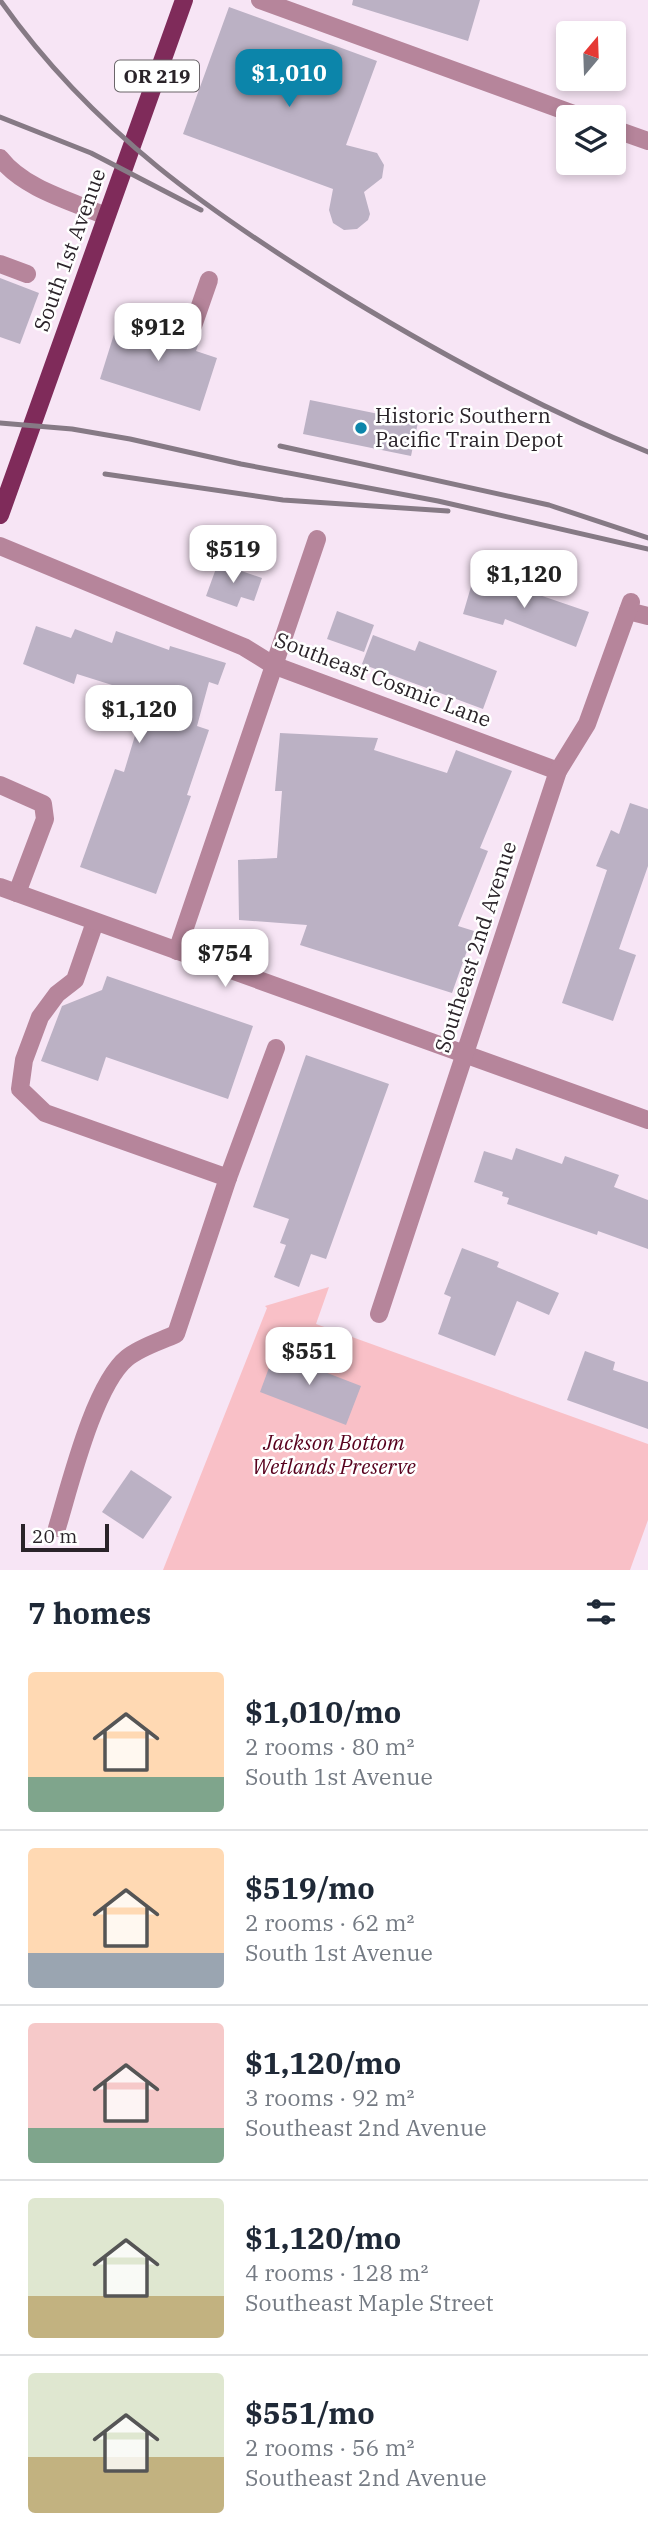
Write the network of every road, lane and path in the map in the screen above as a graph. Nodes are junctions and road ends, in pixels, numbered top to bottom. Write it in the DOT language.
graph roads {
  1 [pos="184,0"];
  2 [pos="260,0"];
  3 [pos="556,108"];
  4 [pos="626,133"];
  5 [pos="648,141"];
  6 [pos="0,158"];
  7 [pos="106,216"];
  8 [pos="0,264"];
  9 [pos="27,274"];
  10 [pos="209,279"];
  11 [pos="193,326"];
  12 [pos="0,515"];
  13 [pos="317,539"];
  14 [pos="0,546"];
  15 [pos="648,616"];
  16 [pos="273,665"];
  17 [pos="558,771"];
  18 [pos="0,785"];
  19 [pos="0,887"];
  20 [pos="17,893"];
  21 [pos="95,922"];
  22 [pos="177,951"];
  23 [pos="276,1048"];
  24 [pos="464,1054"];
  25 [pos="648,1119"];
  26 [pos="228,1178"];
  27 [pos="379,1314"];
  28 [pos="57,1528"];
  1 -- 7 [label="main road, South 1st Avenue / OR 219"];
  2 -- 3 [label="street"];
  4 -- 5 [label="street"];
  6 -- 7 [label="street"];
  7 -- 12 [label="main road, South 1st Avenue / OR 219"];
  8 -- 9 [label="street"];
  10 -- 11 [label="street"];
  13 -- 16 [label="street"];
  14 -- 16 [label="street, Southeast Cosmic Lane"];
  15 -- 17 [label="street, Southeast 2nd Avenue"];
  16 -- 17 [label="street, Southeast Cosmic Lane"];
  16 -- 22 [label="street"];
  17 -- 24 [label="street, Southeast 2nd Avenue"];
  18 -- 20 [label="street"];
  19 -- 20 [label="street"];
  20 -- 21 [label="street"];
  21 -- 22 [label="street"];
  21 -- 26 [label="street"];
  22 -- 24 [label="street"];
  23 -- 26 [label="street"];
  24 -- 25 [label="street"];
  24 -- 27 [label="street, Southeast 2nd Avenue"];
  26 -- 28 [label="street"];
}
